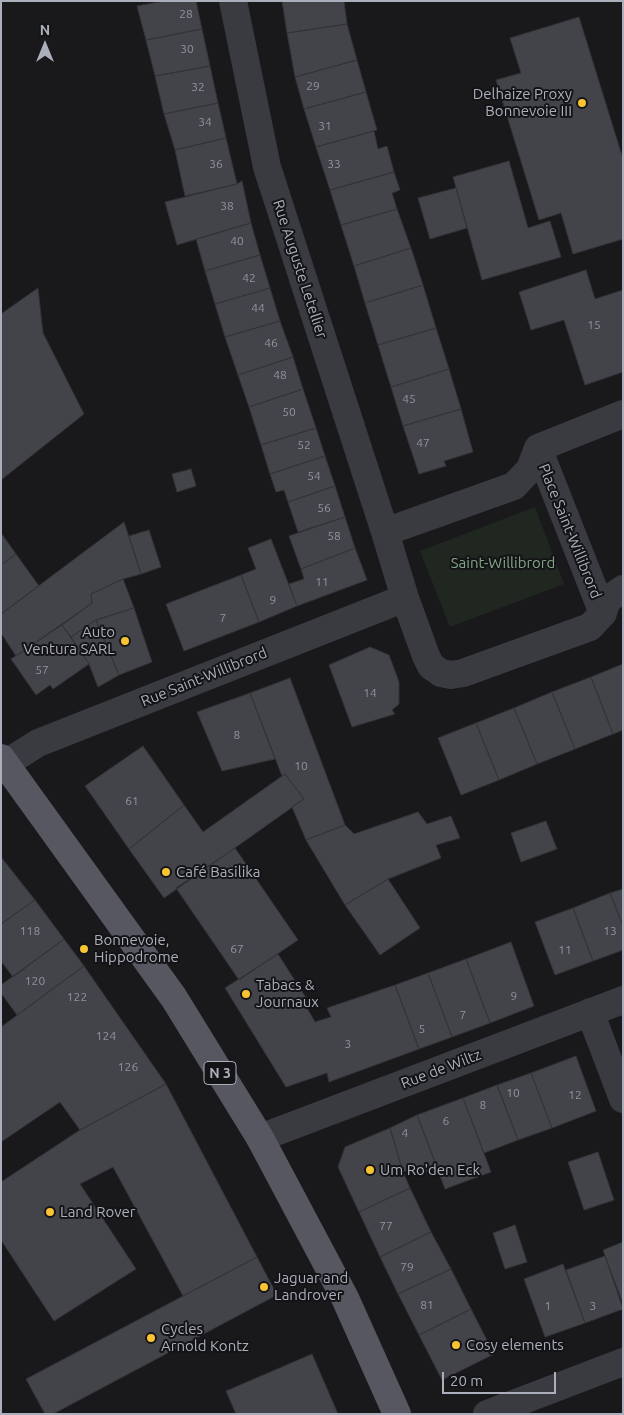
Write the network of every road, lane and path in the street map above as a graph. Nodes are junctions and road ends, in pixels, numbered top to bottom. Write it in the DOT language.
graph roads {
  1 [pos="233,1"];
  2 [pos="623,414"];
  3 [pos="538,448"];
  4 [pos="385,532"];
  5 [pos="623,589"];
  6 [pos="405,598"];
  7 [pos="602,613"];
  8 [pos="3,761"];
  9 [pos="623,1000"];
  10 [pos="590,1012"];
  11 [pos="623,1099"];
  12 [pos="260,1138"];
  13 [pos="623,1362"];
  14 [pos="397,1414"];
  15 [pos="487,1414"];
  1 -- 4 [label="street, Rue Auguste Letellier"];
  2 -- 3 [label="street"];
  3 -- 4 [label="street"];
  3 -- 7 [label="street, Place Saint-Willibrord"];
  4 -- 6 [label="street"];
  5 -- 7 [label="street"];
  6 -- 7 [label="street"];
  6 -- 8 [label="street, Rue Saint-Willibrord"];
  8 -- 12 [label="main road, N 3"];
  9 -- 10 [label="street, Rue de Wiltz"];
  10 -- 11 [label="street"];
  10 -- 12 [label="street, Rue de Wiltz"];
  12 -- 14 [label="main road, N 3"];
  13 -- 15 [label="street"];
}
